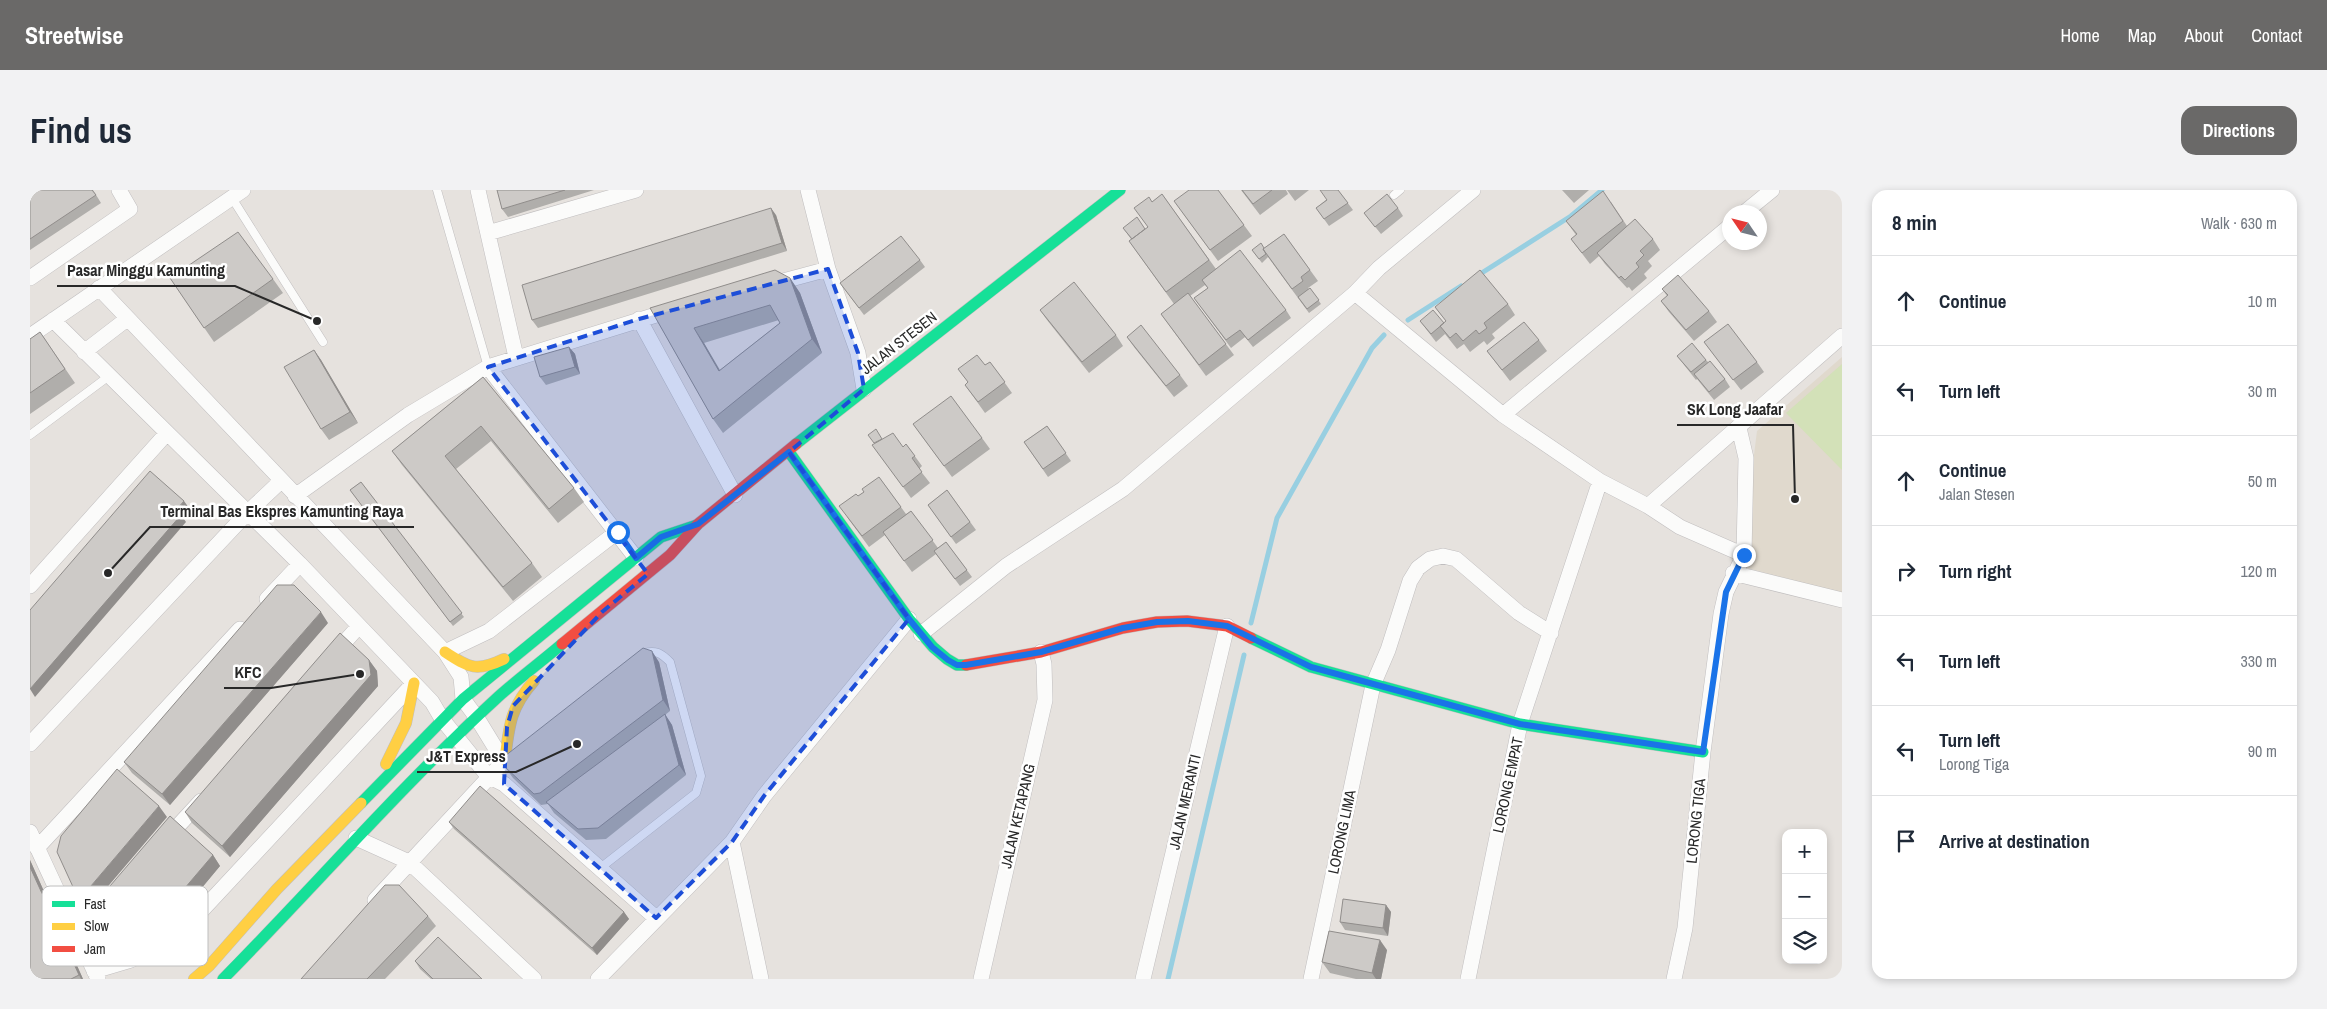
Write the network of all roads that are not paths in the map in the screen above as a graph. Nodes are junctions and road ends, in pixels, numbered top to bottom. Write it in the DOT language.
graph roads {
  1 [pos="119,190"];
  2 [pos="437,190"];
  3 [pos="478,190"];
  4 [pos="636,190"];
  5 [pos="808,190"];
  6 [pos="1120,190"];
  7 [pos="1473,190"];
  8 [pos="1772,190"];
  9 [pos="237,194"];
  10 [pos="1754,205"];
  11 [pos="488,233"];
  12 [pos="1722,233"];
  13 [pos="828,269"];
  14 [pos="30,278"];
  15 [pos="762,287"];
  16 [pos="100,288"];
  17 [pos="1355,293"];
  18 [pos="686,307"];
  19 [pos="127,319"];
  20 [pos="638,319"];
  21 [pos="53,320"];
  22 [pos="30,336"];
  23 [pos="1842,336"];
  24 [pos="323,342"];
  25 [pos="84,352"];
  26 [pos="516,357"];
  27 [pos="488,367"];
  28 [pos="109,376"];
  29 [pos="864,389"];
  30 [pos="1503,415"];
  31 [pos="1739,428"];
  32 [pos="167,433"];
  33 [pos="30,434"];
  34 [pos="789,452"];
  35 [pos="281,481"];
  36 [pos="1600,481"];
  37 [pos="735,495"];
  38 [pos="295,496"];
  39 [pos="1648,506"];
  40 [pos="247,512"];
  41 [pos="698,524"];
  42 [pos="618,532"];
  43 [pos="1744,555"];
  44 [pos="636,558"];
  45 [pos="300,564"];
  46 [pos="1734,573"];
  47 [pos="30,586"];
  48 [pos="1842,600"];
  49 [pos="602,612"];
  50 [pos="909,619"];
  51 [pos="359,626"];
  52 [pos="1227,626"];
  53 [pos="1551,633"];
  54 [pos="921,634"];
  55 [pos="520,651"];
  56 [pos="445,652"];
  57 [pos="1041,652"];
  58 [pos="635,659"];
  59 [pos="320,668"];
  60 [pos="414,683"];
  61 [pos="1373,685"];
  62 [pos="463,698"];
  63 [pos="477,718"];
  64 [pos="442,719"];
  65 [pos="1520,724"];
  66 [pos="456,738"];
  67 [pos="30,744"];
  68 [pos="1703,752"];
  69 [pos="508,757"];
  70 [pos="488,776"];
  71 [pos="504,784"];
  72 [pos="210,790"];
  73 [pos="30,832"];
  74 [pos="356,838"];
  75 [pos="732,842"];
  76 [pos="38,848"];
  77 [pos="316,848"];
  78 [pos="157,849"];
  79 [pos="409,862"];
  80 [pos="599,869"];
  81 [pos="55,886"];
  82 [pos="208,904"];
  83 [pos="364,913"];
  84 [pos="656,918"];
  85 [pos="117,966"];
  86 [pos="230,974"];
  87 [pos="96,975"];
  88 [pos="194,979"];
  89 [pos="223,979"];
  90 [pos="534,979"];
  91 [pos="598,979"];
  92 [pos="761,979"];
  93 [pos="981,979"];
  94 [pos="1143,979"];
  95 [pos="1311,979"];
  96 [pos="1468,979"];
  97 [pos="1674,979"];
  1 -- 14 [label="street"];
  2 -- 27 [label="lane"];
  3 -- 11 [label="street"];
  4 -- 11 [label="street"];
  5 -- 13 [label="street"];
  6 -- 29 [label="main road, JALAN STESEN"];
  7 -- 17 [label="street"];
  8 -- 10 [label="street"];
  9 -- 16 [label="street"];
  9 -- 24 [label="lane"];
  11 -- 26 [label="street"];
  12 -- 30 [label="street"];
  13 -- 15 [label="street"];
  13 -- 29 [label="street"];
  16 -- 19 [label="street"];
  16 -- 21 [label="street"];
  17 -- 30 [label="street"];
  17 -- 54 [label="street"];
  18 -- 20 [label="street"];
  19 -- 25 [label="street"];
  19 -- 35 [label="street"];
  20 -- 26 [label="street"];
  20 -- 37 [label="street"];
  21 -- 22 [label="street"];
  21 -- 25 [label="street"];
  23 -- 31 [label="street"];
  25 -- 28 [label="street"];
  26 -- 27 [label="street"];
  27 -- 38 [label="street"];
  27 -- 42 [label="street"];
  28 -- 32 [label="street"];
  28 -- 33 [label="lane"];
  29 -- 34 [label="main road, JALAN STESEN"];
  30 -- 36 [label="street"];
  31 -- 39 [label="street"];
  31 -- 43 [label="street, LORONG TIGA"];
  32 -- 40 [label="street"];
  32 -- 47 [label="street"];
  34 -- 37 [label="main road, JALAN STESEN"];
  34 -- 50 [label="main road"];
  35 -- 38 [label="street"];
  35 -- 40 [label="street"];
  36 -- 39 [label="street"];
  36 -- 53 [label="street, LORONG EMPAT"];
  37 -- 41 [label="main road, JALAN STESEN"];
  38 -- 56 [label="street"];
  39 -- 43 [label="street"];
  40 -- 45 [label="street"];
  40 -- 67 [label="street"];
  41 -- 44 [label="main road"];
  41 -- 49 [label="main road"];
  42 -- 44 [label="street"];
  42 -- 56 [label="street"];
  43 -- 46 [label="street, LORONG TIGA"];
  44 -- 55 [label="main road"];
  45 -- 51 [label="street"];
  45 -- 76 [label="street"];
  46 -- 48 [label="street"];
  46 -- 68 [label="street, LORONG TIGA"];
  49 -- 63 [label="main road"];
  49 -- 69 [label="main road"];
  50 -- 54 [label="main road"];
  50 -- 75 [label="street"];
  51 -- 59 [label="street"];
  51 -- 60 [label="street"];
  52 -- 57 [label="main road"];
  52 -- 61 [label="main road"];
  52 -- 94 [label="street, JALAN MERANTI"];
  53 -- 61 [label="street, LORONG LIMA"];
  53 -- 65 [label="street, LORONG EMPAT"];
  54 -- 57 [label="main road"];
  55 -- 56 [label="main road"];
  55 -- 62 [label="main road"];
  56 -- 62 [label="street"];
  57 -- 93 [label="street, JALAN KETAPANG"];
  58 -- 80 [label="lane"];
  60 -- 64 [label="street"];
  60 -- 77 [label="main road"];
  60 -- 82 [label="street"];
  61 -- 65 [label="main road"];
  61 -- 95 [label="street, LORONG LIMA"];
  62 -- 63 [label="street"];
  62 -- 64 [label="main road"];
  63 -- 66 [label="main road"];
  63 -- 69 [label="street"];
  64 -- 66 [label="street"];
  64 -- 77 [label="main road"];
  65 -- 68 [label="main road"];
  65 -- 96 [label="street, LORONG EMPAT"];
  66 -- 70 [label="street"];
  66 -- 74 [label="main road"];
  68 -- 97 [label="street, LORONG TIGA"];
  69 -- 70 [label="street"];
  69 -- 71 [label="street"];
  70 -- 71 [label="street"];
  70 -- 79 [label="street"];
  71 -- 80 [label="street"];
  72 -- 78 [label="street"];
  73 -- 76 [label="street"];
  74 -- 79 [label="street"];
  74 -- 86 [label="main road"];
  75 -- 84 [label="street"];
  75 -- 92 [label="street"];
  76 -- 81 [label="street"];
  77 -- 88 [label="main road"];
  79 -- 83 [label="street"];
  79 -- 90 [label="street"];
  80 -- 84 [label="street"];
  84 -- 91 [label="street"];
  85 -- 87 [label="street"];
  86 -- 89 [label="main road"];
}
